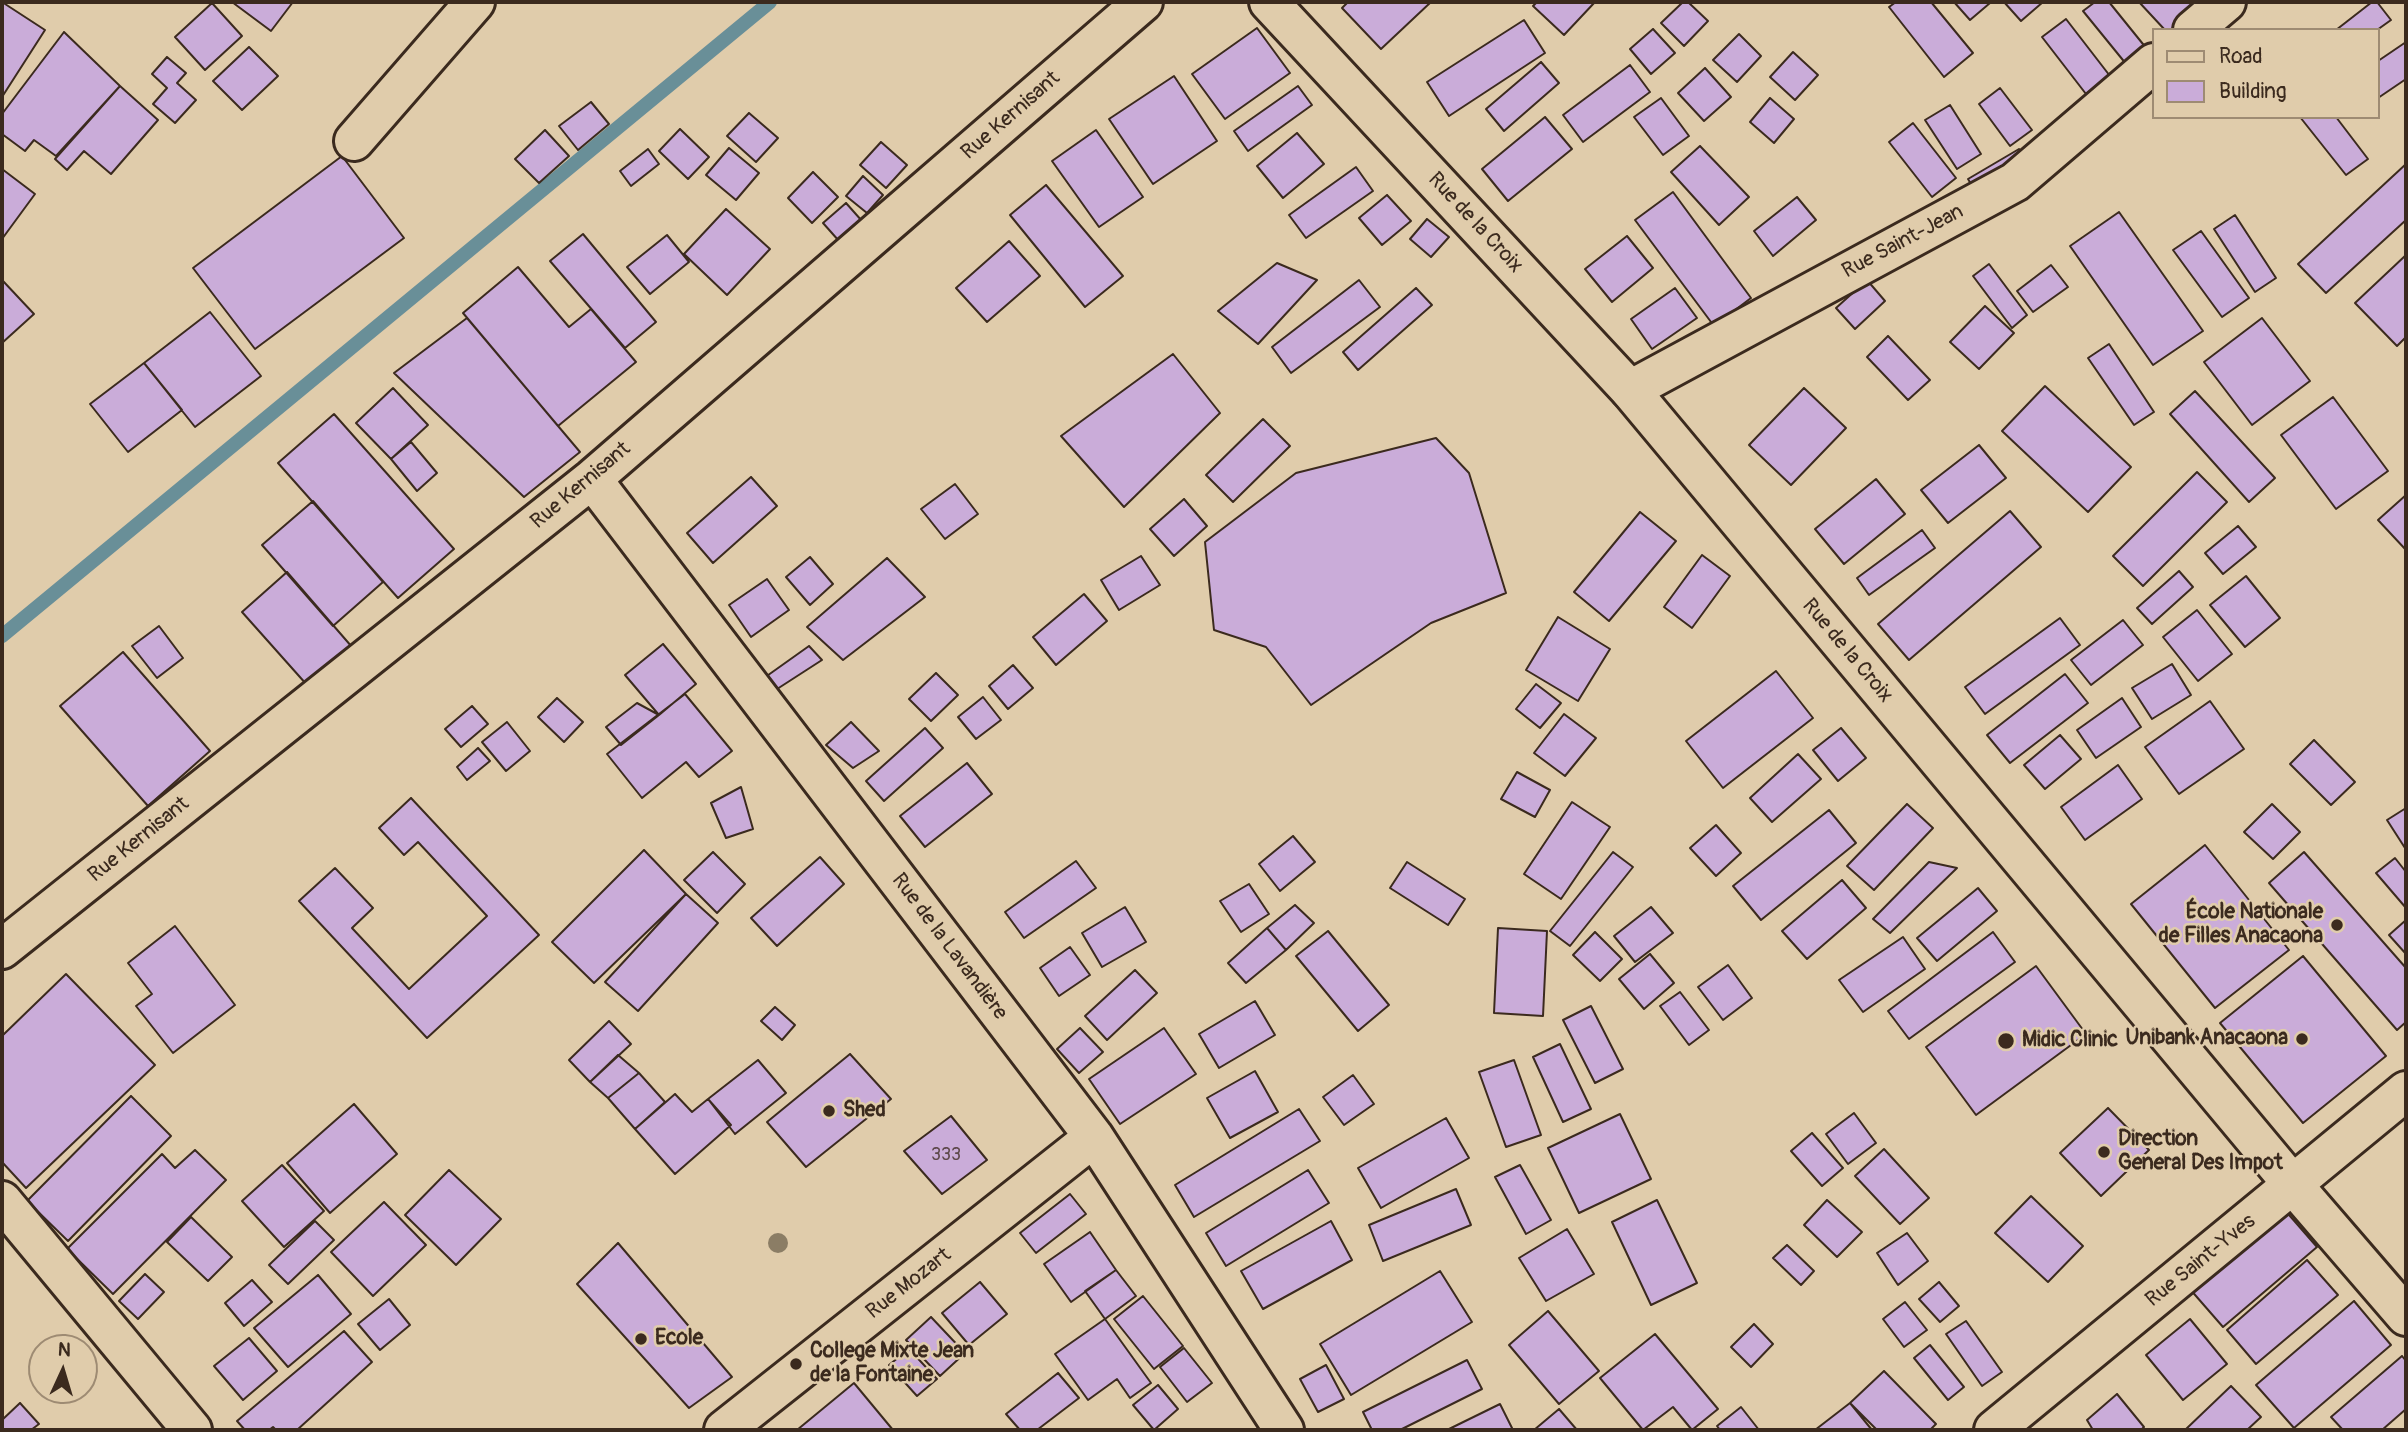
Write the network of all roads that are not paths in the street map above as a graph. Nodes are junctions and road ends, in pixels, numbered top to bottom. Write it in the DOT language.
graph roads {
  1 [pos="475,2"];
  2 [pos="1143,2"];
  3 [pos="1269,2"];
  4 [pos="2226,2"];
  5 [pos="2195,28"];
  6 [pos="2152,65"];
  7 [pos="354,141"];
  8 [pos="1630,390"];
  9 [pos="592,479"];
  10 [pos="2,949"];
  11 [pos="2406,1091"];
  12 [pos="1094,1137"];
  13 [pos="2294,1186"];
  14 [pos="2,1201"];
  15 [pos="2406,1316"];
  16 [pos="192,1430"];
  17 [pos="724,1430"];
  18 [pos="1284,1430"];
  19 [pos="1994,1430"];
  1 -- 7 [label="street"];
  2 -- 9 [label="street, Rue Kernisant"];
  3 -- 8 [label="street, Rue de la Croix"];
  4 -- 5 [label="street"];
  6 -- 8 [label="street, Rue Saint-Jean"];
  8 -- 13 [label="street, Rue de la Croix"];
  9 -- 10 [label="street, Rue Kernisant"];
  9 -- 12 [label="street, Rue de la Lavandière"];
  11 -- 13 [label="street, Rue Saint-Yves"];
  12 -- 17 [label="street, Rue Mozart"];
  12 -- 18 [label="street, Rue de la Lavandière"];
  13 -- 15 [label="street, Rue de la Croix"];
  13 -- 19 [label="street, Rue Saint-Yves"];
  14 -- 16 [label="street"];
}
